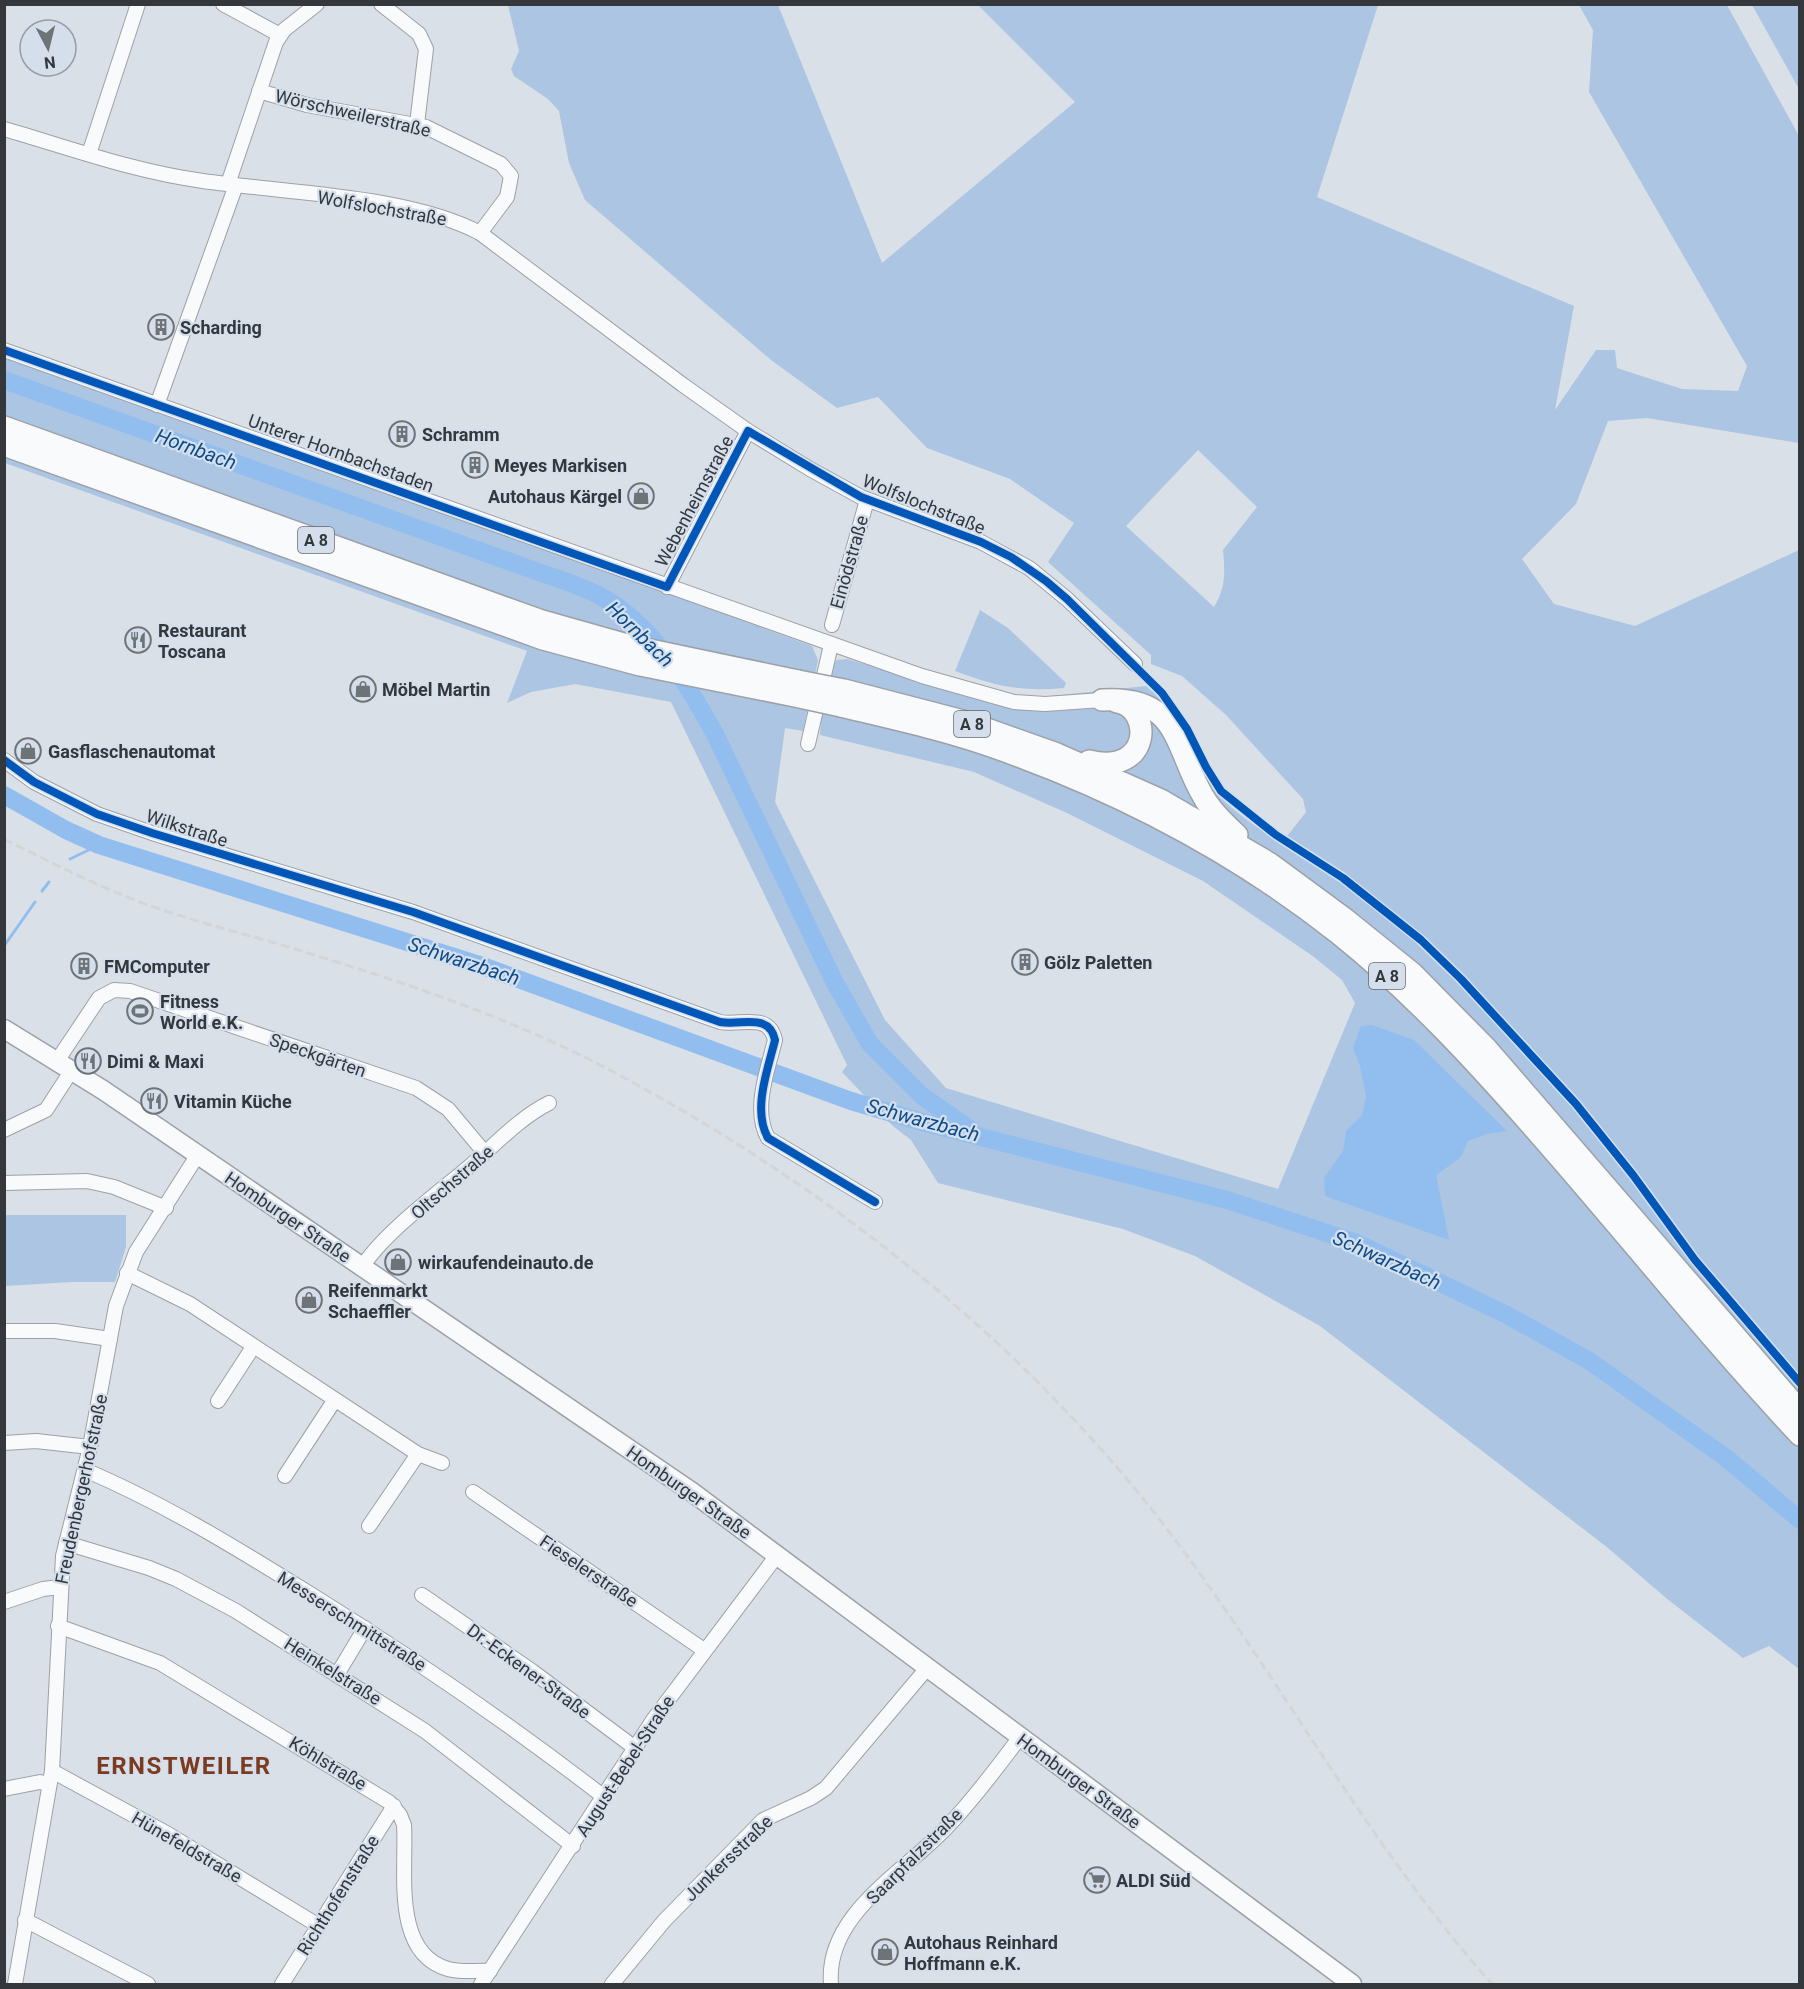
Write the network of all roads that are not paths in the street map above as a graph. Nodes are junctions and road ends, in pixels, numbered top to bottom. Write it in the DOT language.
graph roads {
  1 [pos="138,4"];
  2 [pos="224,4"];
  3 [pos="317,4"];
  4 [pos="381,4"];
  5 [pos="280,35"];
  6 [pos="259,91"];
  7 [pos="417,124"];
  8 [pos="4,129"];
  9 [pos="89,154"];
  10 [pos="232,185"];
  11 [pos="480,233"];
  12 [pos="4,350"];
  13 [pos="157,405"];
  14 [pos="4,427"];
  15 [pos="748,431"];
  16 [pos="4,445"];
  17 [pos="867,500"];
  18 [pos="667,586"];
  19 [pos="832,625"];
  20 [pos="831,645"];
  21 [pos="1135,664"];
  22 [pos="796,689"];
  23 [pos="843,698"];
  24 [pos="1102,700"];
  25 [pos="808,744"];
  26 [pos="1057,754"];
  27 [pos="4,760"];
  28 [pos="1269,864"];
  29 [pos="4,1029"];
  30 [pos="64,1066"];
  31 [pos="549,1103"];
  32 [pos="4,1130"];
  33 [pos="485,1153"];
  34 [pos="197,1156"];
  35 [pos="4,1183"];
  36 [pos="875,1202"];
  37 [pos="166,1208"];
  38 [pos="362,1267"];
  39 [pos="126,1274"];
  40 [pos="4,1331"];
  41 [pos="110,1339"];
  42 [pos="253,1347"];
  43 [pos="218,1401"];
  44 [pos="334,1401"];
  45 [pos="1800,1411"];
  46 [pos="1800,1435"];
  47 [pos="4,1443"];
  48 [pos="90,1447"];
  49 [pos="418,1454"];
  50 [pos="442,1463"];
  51 [pos="85,1470"];
  52 [pos="285,1476"];
  53 [pos="473,1492"];
  54 [pos="369,1526"];
  55 [pos="66,1543"];
  56 [pos="778,1554"];
  57 [pos="60,1587"];
  58 [pos="422,1595"];
  59 [pos="4,1602"];
  60 [pos="58,1626"];
  61 [pos="365,1628"];
  62 [pos="705,1650"];
  63 [pos="928,1666"];
  64 [pos="338,1673"];
  65 [pos="1020,1737"];
  66 [pos="635,1748"];
  67 [pos="50,1777"];
  68 [pos="4,1789"];
  69 [pos="604,1797"];
  70 [pos="394,1806"];
  71 [pos="573,1846"];
  72 [pos="25,1920"];
  73 [pos="319,1926"];
  74 [pos="490,1971"];
  75 [pos="15,1984"];
  76 [pos="148,1984"];
  77 [pos="282,1984"];
  78 [pos="481,1984"];
  79 [pos="612,1984"];
  80 [pos="831,1984"];
  81 [pos="1352,1984"];
  1 -- 9 [label="street"];
  2 -- 5 [label="street"];
  3 -- 5 [label="street"];
  4 -- 7 [label="street"];
  5 -- 6 [label="street"];
  6 -- 7 [label="street, Wörschweilerstraße"];
  6 -- 10 [label="street"];
  7 -- 11 [label="street, Wörschweilerstraße"];
  8 -- 9 [label="street, Wolfslochstraße"];
  9 -- 10 [label="street, Wolfslochstraße"];
  10 -- 11 [label="street, Wolfslochstraße"];
  10 -- 13 [label="street"];
  11 -- 15 [label="street, Wolfslochstraße"];
  12 -- 13 [label="street, Unterer Hornbachstaden"];
  13 -- 18 [label="street, Unterer Hornbachstaden"];
  14 -- 22 [label="highway, A 8"];
  15 -- 17 [label="street, Wolfslochstraße"];
  15 -- 18 [label="street, Webenheimstraße"];
  16 -- 22 [label="highway, A 8"];
  17 -- 19 [label="street, Einödstraße"];
  17 -- 21 [label="street, Wolfslochstraße"];
  18 -- 20 [label="street, Unterer Hornbachstaden"];
  20 -- 24 [label="street, Unterer Hornbachstaden"];
  20 -- 25 [label="street"];
  22 -- 23 [label="highway, A 8, bridge"];
  23 -- 26 [label="highway, A 8"];
  23 -- 46 [label="highway, A 8"];
  24 -- 26 [label="highway"];
  24 -- 28 [label="highway"];
  26 -- 28 [label="highway, A 8"];
  27 -- 36 [label="street, Wilkstraße"];
  28 -- 45 [label="highway, A 8"];
  29 -- 30 [label="main road, Homburger Straße"];
  30 -- 32 [label="street, Speckgärten"];
  30 -- 33 [label="street, Speckgärten"];
  30 -- 34 [label="main road, Homburger Straße"];
  31 -- 33 [label="street, Oltschstraße"];
  33 -- 38 [label="street, Oltschstraße"];
  34 -- 37 [label="street, Freudenbergerhofstraße"];
  34 -- 38 [label="main road, Homburger Straße"];
  35 -- 37 [label="street"];
  37 -- 39 [label="street, Freudenbergerhofstraße"];
  38 -- 56 [label="main road, Homburger Straße"];
  39 -- 41 [label="street, Freudenbergerhofstraße"];
  39 -- 42 [label="street"];
  40 -- 41 [label="street"];
  41 -- 48 [label="street, Freudenbergerhofstraße"];
  42 -- 43 [label="street"];
  42 -- 44 [label="street"];
  44 -- 49 [label="street"];
  44 -- 52 [label="street"];
  47 -- 48 [label="street"];
  48 -- 51 [label="street, Freudenbergerhofstraße"];
  49 -- 50 [label="street"];
  49 -- 54 [label="street"];
  51 -- 55 [label="street, Freudenbergerhofstraße"];
  51 -- 61 [label="street, Messerschmittstraße"];
  53 -- 62 [label="street, Fieselerstraße"];
  55 -- 57 [label="street, Freudenbergerhofstraße"];
  55 -- 64 [label="street, Heinkelstraße"];
  56 -- 62 [label="street, August-Bebel-Straße"];
  56 -- 63 [label="main road, Homburger Straße"];
  57 -- 59 [label="street"];
  57 -- 60 [label="street, Freudenbergerhofstraße"];
  58 -- 66 [label="street, Dr.-Eckener-Straße"];
  60 -- 67 [label="street, Freudenbergerhofstraße"];
  60 -- 70 [label="street, Köhlstraße"];
  61 -- 64 [label="street"];
  61 -- 69 [label="street, Messerschmittstraße"];
  62 -- 66 [label="street, August-Bebel-Straße"];
  63 -- 65 [label="main road, Homburger Straße"];
  63 -- 79 [label="street, Junkersstraße"];
  64 -- 71 [label="street, Heinkelstraße"];
  65 -- 80 [label="street, Saarpfalzstraße"];
  65 -- 81 [label="main road, Homburger Straße"];
  66 -- 69 [label="street, August-Bebel-Straße"];
  67 -- 68 [label="street"];
  67 -- 72 [label="street, Freudenbergerhofstraße"];
  67 -- 73 [label="street, Hünefeldstraße"];
  69 -- 71 [label="street, August-Bebel-Straße"];
  70 -- 73 [label="street, Richthofenstraße"];
  70 -- 74 [label="street"];
  71 -- 74 [label="street, August-Bebel-Straße"];
  72 -- 75 [label="street, Freudenbergerhofstraße"];
  72 -- 76 [label="street"];
  73 -- 77 [label="street, Richthofenstraße"];
  74 -- 78 [label="street, August-Bebel-Straße"];
}
